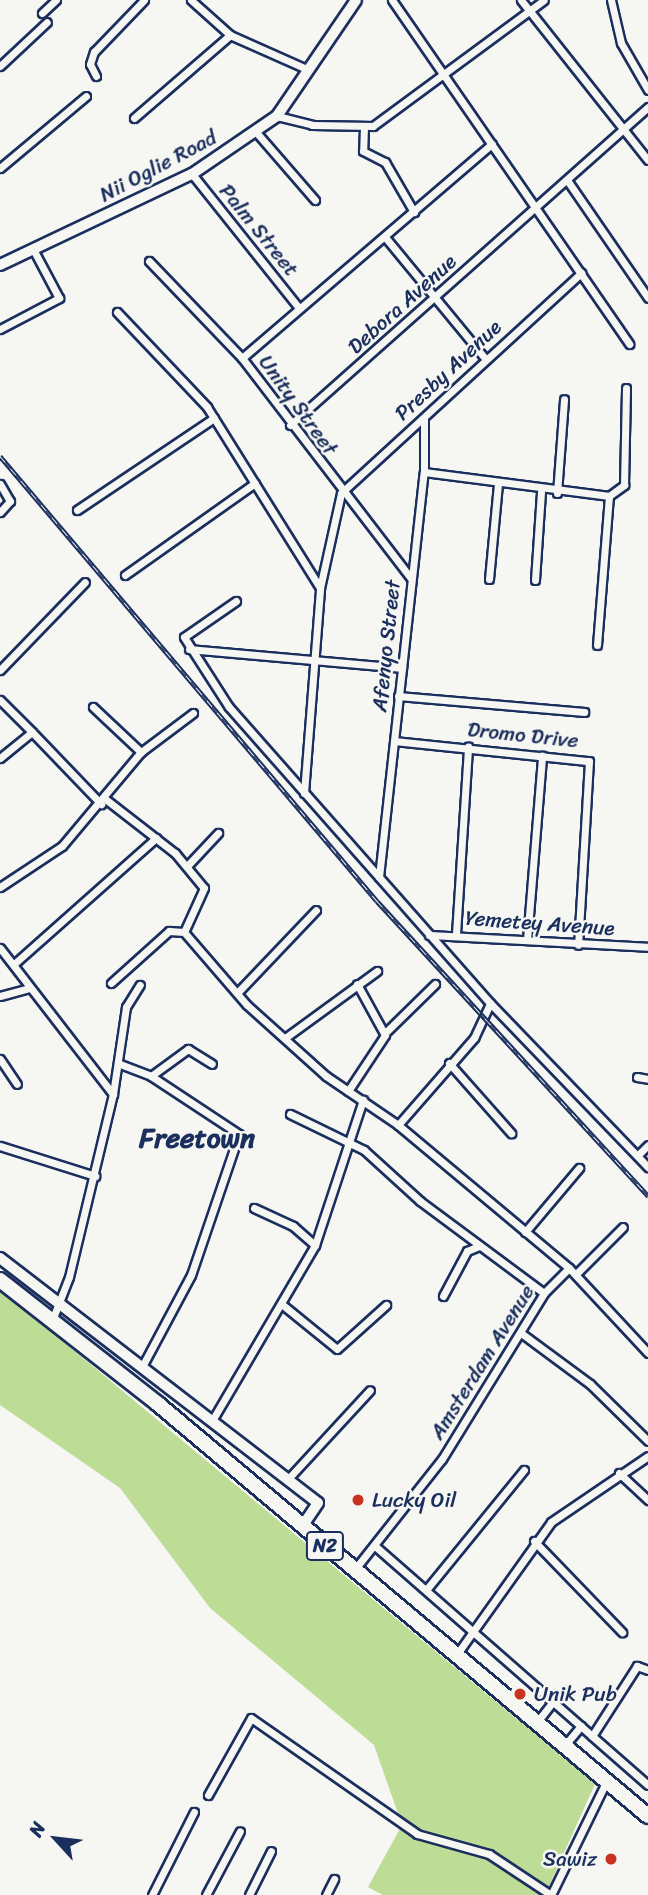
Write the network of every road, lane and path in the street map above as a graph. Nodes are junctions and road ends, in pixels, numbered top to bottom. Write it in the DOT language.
graph roads {
  1 [pos="56,0"];
  2 [pos="144,0"];
  3 [pos="191,0"];
  4 [pos="356,0"];
  5 [pos="393,0"];
  6 [pos="521,0"];
  7 [pos="544,0"];
  8 [pos="611,0"];
  9 [pos="528,12"];
  10 [pos="42,13"];
  11 [pos="47,22"];
  12 [pos="230,35"];
  13 [pos="0,66"];
  14 [pos="309,70"];
  15 [pos="443,74"];
  16 [pos="96,76"];
  17 [pos="648,90"];
  18 [pos="86,96"];
  19 [pos="648,107"];
  20 [pos="277,116"];
  21 [pos="134,118"];
  22 [pos="364,127"];
  23 [pos="623,130"];
  24 [pos="256,132"];
  25 [pos="492,144"];
  26 [pos="648,160"];
  27 [pos="0,169"];
  28 [pos="192,174"];
  29 [pos="567,180"];
  30 [pos="315,200"];
  31 [pos="537,210"];
  32 [pos="414,212"];
  33 [pos="385,237"];
  34 [pos="34,251"];
  35 [pos="149,261"];
  36 [pos="0,265"];
  37 [pos="581,273"];
  38 [pos="435,295"];
  39 [pos="648,298"];
  40 [pos="299,308"];
  41 [pos="117,312"];
  42 [pos="0,328"];
  43 [pos="629,344"];
  44 [pos="485,357"];
  45 [pos="242,358"];
  46 [pos="626,388"];
  47 [pos="564,400"];
  48 [pos="214,418"];
  49 [pos="424,418"];
  50 [pos="290,425"];
  51 [pos="424,472"];
  52 [pos="255,483"];
  53 [pos="0,484"];
  54 [pos="498,484"];
  55 [pos="541,492"];
  56 [pos="557,492"];
  57 [pos="341,493"];
  58 [pos="609,496"];
  59 [pos="77,510"];
  60 [pos="0,512"];
  61 [pos="125,575"];
  62 [pos="411,578"];
  63 [pos="489,579"];
  64 [pos="536,580"];
  65 [pos="85,582"];
  66 [pos="320,588"];
  67 [pos="236,601"];
  68 [pos="597,645"];
  69 [pos="189,649"];
  70 [pos="313,660"];
  71 [pos="402,668"];
  72 [pos="0,670"];
  73 [pos="398,696"];
  74 [pos="0,700"];
  75 [pos="93,707"];
  76 [pos="584,712"];
  77 [pos="193,713"];
  78 [pos="32,732"];
  79 [pos="394,741"];
  80 [pos="468,746"];
  81 [pos="141,752"];
  82 [pos="542,756"];
  83 [pos="0,758"];
  84 [pos="304,793"];
  85 [pos="102,801"];
  86 [pos="218,833"];
  87 [pos="156,838"];
  88 [pos="188,865"];
  89 [pos="379,877"];
  90 [pos="0,887"];
  91 [pos="316,910"];
  92 [pos="184,932"];
  93 [pos="429,934"];
  94 [pos="456,934"];
  95 [pos="527,940"];
  96 [pos="578,945"];
  97 [pos="648,947"];
  98 [pos="0,948"];
  99 [pos="14,964"];
  100 [pos="377,971"];
  101 [pos="111,983"];
  102 [pos="356,984"];
  103 [pos="435,984"];
  104 [pos="140,985"];
  105 [pos="29,988"];
  106 [pos="238,992"];
  107 [pos="0,996"];
  108 [pos="490,1003"];
  109 [pos="385,1033"];
  110 [pos="285,1038"];
  111 [pos="0,1059"];
  112 [pos="449,1063"];
  113 [pos="120,1064"];
  114 [pos="212,1064"];
  115 [pos="151,1076"];
  116 [pos="637,1077"];
  117 [pos="648,1079"];
  118 [pos="17,1084"];
  119 [pos="348,1091"];
  120 [pos="113,1094"];
  121 [pos="363,1100"];
  122 [pos="290,1114"];
  123 [pos="398,1125"];
  124 [pos="511,1133"];
  125 [pos="348,1140"];
  126 [pos="648,1145"];
  127 [pos="0,1146"];
  128 [pos="638,1155"];
  129 [pos="648,1167"];
  130 [pos="579,1168"];
  131 [pos="95,1176"];
  132 [pos="254,1208"];
  133 [pos="624,1227"];
  134 [pos="525,1232"];
  135 [pos="315,1245"];
  136 [pos="479,1245"];
  137 [pos="0,1258"];
  138 [pos="573,1271"];
  139 [pos="0,1280"];
  140 [pos="544,1293"];
  141 [pos="443,1296"];
  142 [pos="62,1301"];
  143 [pos="386,1305"];
  144 [pos="284,1306"];
  145 [pos="53,1318"];
  146 [pos="521,1333"];
  147 [pos="648,1353"];
  148 [pos="144,1363"];
  149 [pos="370,1390"];
  150 [pos="213,1419"];
  151 [pos="648,1441"];
  152 [pos="648,1456"];
  153 [pos="524,1470"];
  154 [pos="619,1473"];
  155 [pos="287,1480"];
  156 [pos="648,1500"];
  157 [pos="302,1527"];
  158 [pos="534,1541"];
  159 [pos="374,1546"];
  160 [pos="355,1569"];
  161 [pos="426,1590"];
  162 [pos="622,1632"];
  163 [pos="472,1633"];
  164 [pos="457,1654"];
  165 [pos="648,1670"];
  166 [pos="552,1703"];
  167 [pos="537,1722"];
  168 [pos="581,1726"];
  169 [pos="592,1736"];
  170 [pos="565,1745"];
  171 [pos="606,1782"];
  172 [pos="648,1785"];
  173 [pos="208,1795"];
  174 [pos="194,1812"];
  175 [pos="648,1816"];
  176 [pos="240,1831"];
  177 [pos="271,1851"];
  178 [pos="334,1879"];
  179 [pos="152,1895"];
  180 [pos="206,1895"];
  181 [pos="249,1895"];
  182 [pos="326,1895"];
  183 [pos="551,1895"];
  1 -- 10 [label="street"];
  2 -- 16 [label="street"];
  3 -- 12 [label="street"];
  4 -- 14 [label="street, Nii Oglie Road"];
  5 -- 15 [label="street"];
  6 -- 9 [label="street"];
  7 -- 9 [label="street"];
  8 -- 17 [label="street"];
  9 -- 15 [label="street"];
  9 -- 23 [label="street"];
  11 -- 13 [label="street"];
  12 -- 14 [label="street"];
  12 -- 21 [label="street"];
  14 -- 20 [label="street, Nii Oglie Road"];
  15 -- 22 [label="street"];
  15 -- 25 [label="street"];
  18 -- 27 [label="street"];
  19 -- 23 [label="street"];
  20 -- 22 [label="street"];
  20 -- 24 [label="street, Nii Oglie Road"];
  22 -- 32 [label="street"];
  23 -- 26 [label="street"];
  23 -- 29 [label="street"];
  24 -- 28 [label="street, Nii Oglie Road"];
  24 -- 30 [label="street"];
  25 -- 31 [label="street"];
  25 -- 32 [label="street"];
  28 -- 34 [label="street, Nii Oglie Road"];
  28 -- 40 [label="street, Palm Street"];
  29 -- 31 [label="street"];
  29 -- 39 [label="street"];
  31 -- 37 [label="street"];
  31 -- 38 [label="street, Debora Avenue"];
  32 -- 33 [label="street"];
  33 -- 38 [label="street"];
  33 -- 40 [label="street"];
  34 -- 36 [label="street, Nii Oglie Road"];
  34 -- 42 [label="street"];
  35 -- 45 [label="street, Unity Street"];
  37 -- 43 [label="street"];
  37 -- 44 [label="street, Presby Avenue"];
  38 -- 44 [label="street"];
  38 -- 50 [label="street, Debora Avenue"];
  40 -- 45 [label="street"];
  41 -- 48 [label="street"];
  44 -- 49 [label="street, Presby Avenue"];
  45 -- 50 [label="street, Unity Street"];
  46 -- 58 [label="street"];
  47 -- 56 [label="street"];
  48 -- 52 [label="street"];
  48 -- 59 [label="street"];
  49 -- 51 [label="street, Afenyo Street"];
  49 -- 57 [label="street, Presby Avenue"];
  50 -- 57 [label="street, Unity Street"];
  51 -- 54 [label="street"];
  51 -- 62 [label="street, Afenyo Street"];
  52 -- 61 [label="street"];
  52 -- 66 [label="street"];
  53 -- 60 [label="street"];
  54 -- 55 [label="street"];
  54 -- 63 [label="street"];
  55 -- 56 [label="street"];
  55 -- 64 [label="street"];
  56 -- 58 [label="street"];
  57 -- 62 [label="street, Unity Street"];
  57 -- 66 [label="street"];
  58 -- 68 [label="street"];
  62 -- 71 [label="street, Afenyo Street"];
  65 -- 72 [label="street"];
  66 -- 70 [label="street"];
  67 -- 69 [label="street"];
  69 -- 70 [label="street"];
  69 -- 84 [label="street"];
  70 -- 71 [label="street"];
  70 -- 84 [label="street"];
  71 -- 73 [label="street, Afenyo Street"];
  73 -- 76 [label="street"];
  73 -- 79 [label="street, Afenyo Street"];
  74 -- 78 [label="street"];
  75 -- 81 [label="street"];
  77 -- 81 [label="street"];
  78 -- 83 [label="street"];
  78 -- 85 [label="street"];
  79 -- 80 [label="street, Dromo Drive"];
  79 -- 89 [label="street, Afenyo Street"];
  80 -- 82 [label="street, Dromo Drive"];
  80 -- 94 [label="street"];
  81 -- 85 [label="street"];
  82 -- 95 [label="street"];
  82 -- 96 [label="street, Dromo Drive"];
  84 -- 89 [label="street"];
  85 -- 87 [label="street"];
  85 -- 90 [label="street"];
  86 -- 88 [label="street"];
  87 -- 88 [label="street"];
  87 -- 99 [label="street"];
  88 -- 92 [label="street"];
  89 -- 93 [label="street"];
  91 -- 106 [label="street"];
  92 -- 101 [label="street"];
  92 -- 106 [label="street"];
  93 -- 94 [label="street, Yemetey Avenue"];
  93 -- 108 [label="street"];
  94 -- 95 [label="street, Yemetey Avenue"];
  95 -- 96 [label="street, Yemetey Avenue"];
  96 -- 97 [label="street, Yemetey Avenue"];
  98 -- 99 [label="street"];
  99 -- 105 [label="street"];
  100 -- 102 [label="street"];
  102 -- 109 [label="street"];
  102 -- 110 [label="street"];
  103 -- 109 [label="street"];
  104 -- 113 [label="street"];
  105 -- 107 [label="street"];
  105 -- 120 [label="street"];
  106 -- 110 [label="street"];
  108 -- 112 [label="street"];
  108 -- 128 [label="street"];
  109 -- 119 [label="street"];
  110 -- 119 [label="street"];
  111 -- 118 [label="street"];
  112 -- 123 [label="street"];
  112 -- 124 [label="street"];
  113 -- 115 [label="street"];
  113 -- 120 [label="street"];
  114 -- 115 [label="street"];
  115 -- 148 [label="street"];
  116 -- 117 [label="street"];
  119 -- 121 [label="street"];
  120 -- 131 [label="street"];
  121 -- 123 [label="street"];
  121 -- 125 [label="street"];
  122 -- 125 [label="street"];
  123 -- 134 [label="street"];
  125 -- 135 [label="street"];
  125 -- 136 [label="street"];
  126 -- 128 [label="street"];
  127 -- 131 [label="street"];
  128 -- 129 [label="street"];
  130 -- 134 [label="street"];
  131 -- 142 [label="street"];
  132 -- 135 [label="street"];
  133 -- 138 [label="street, Amsterdam Avenue"];
  134 -- 138 [label="street"];
  135 -- 144 [label="street"];
  136 -- 140 [label="street"];
  136 -- 141 [label="street"];
  137 -- 142 [label="street"];
  138 -- 140 [label="street, Amsterdam Avenue"];
  138 -- 147 [label="street"];
  139 -- 145 [label="highway, N2"];
  140 -- 146 [label="street, Amsterdam Avenue"];
  142 -- 145 [label="street"];
  142 -- 148 [label="street"];
  143 -- 144 [label="street"];
  144 -- 150 [label="street"];
  145 -- 157 [label="highway, N2"];
  146 -- 151 [label="street"];
  146 -- 159 [label="street, Amsterdam Avenue"];
  148 -- 150 [label="street"];
  149 -- 155 [label="street"];
  150 -- 155 [label="street"];
  152 -- 154 [label="street"];
  153 -- 161 [label="street"];
  154 -- 156 [label="street"];
  154 -- 158 [label="street"];
  155 -- 157 [label="street"];
  157 -- 160 [label="highway, N2"];
  158 -- 162 [label="street"];
  158 -- 163 [label="street"];
  159 -- 160 [label="street, Amsterdam Avenue"];
  159 -- 161 [label="street"];
  160 -- 164 [label="highway, N2"];
  161 -- 163 [label="street"];
  163 -- 164 [label="street"];
  163 -- 166 [label="street"];
  164 -- 167 [label="highway, N2"];
  165 -- 169 [label="street"];
  166 -- 167 [label="street"];
  166 -- 168 [label="street"];
  167 -- 170 [label="highway, N2"];
  168 -- 169 [label="street"];
  168 -- 170 [label="street"];
  169 -- 172 [label="street"];
  170 -- 171 [label="highway, N2"];
  171 -- 175 [label="highway, N2"];
  171 -- 183 [label="street"];
  173 -- 183 [label="street"];
  174 -- 179 [label="street"];
  176 -- 180 [label="street"];
  177 -- 181 [label="street"];
  178 -- 182 [label="street"];
}
